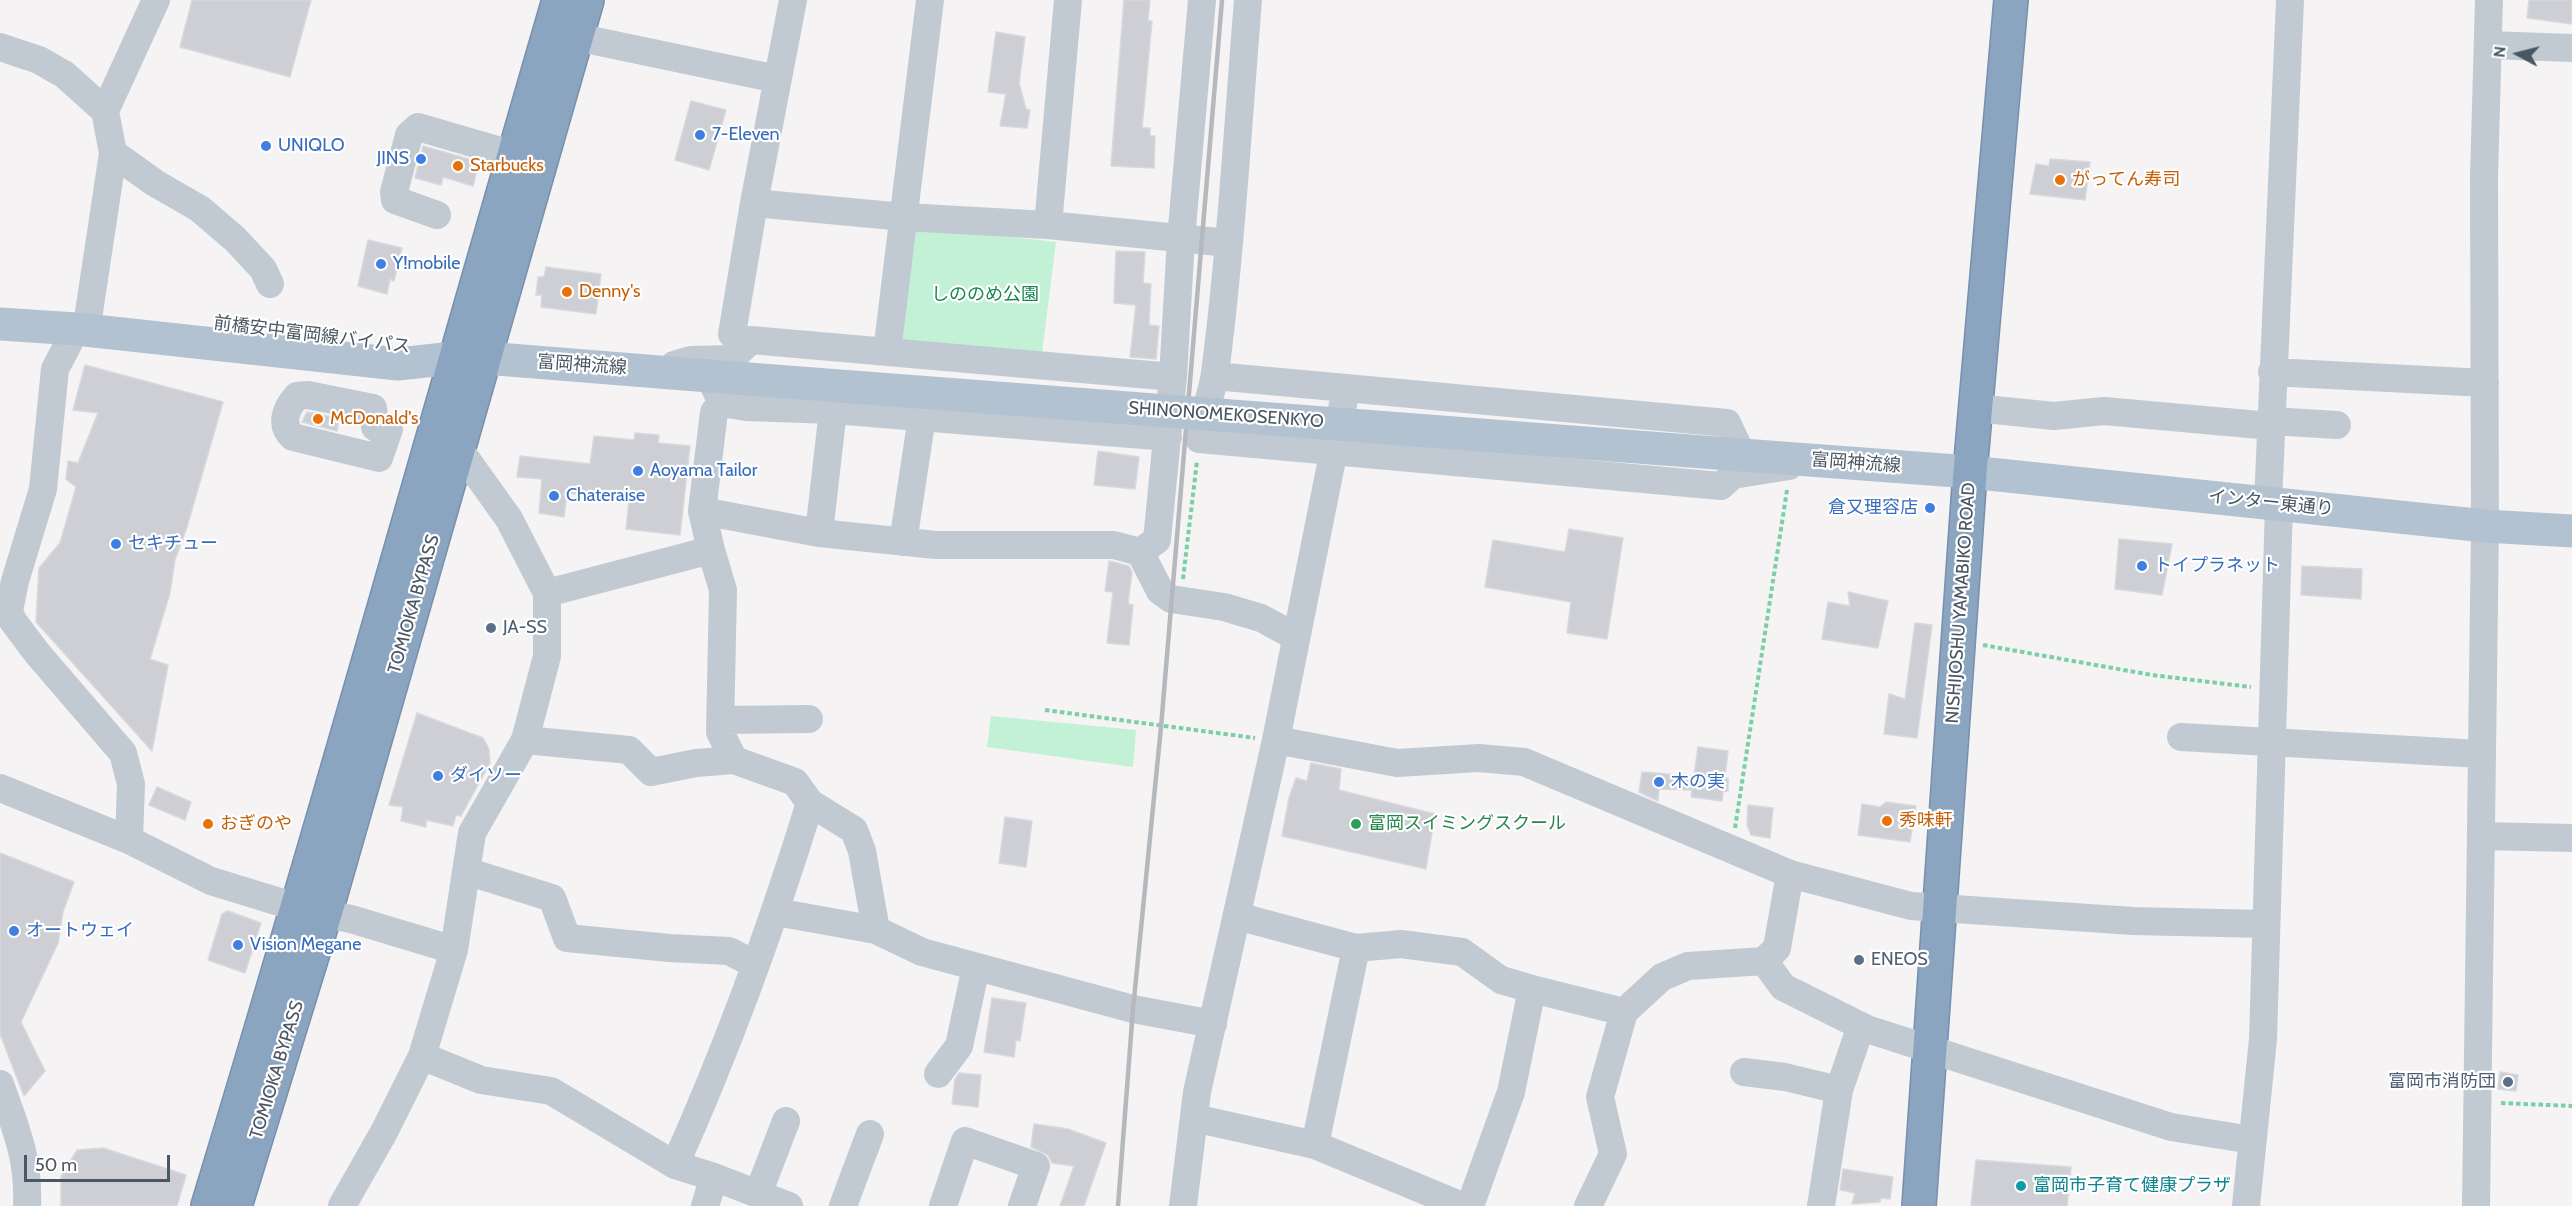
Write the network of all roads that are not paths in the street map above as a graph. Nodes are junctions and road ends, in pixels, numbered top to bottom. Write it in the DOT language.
graph roads {
  1 [pos="156,0"];
  2 [pos="559,0"];
  3 [pos="587,0"];
  4 [pos="793,0"];
  5 [pos="930,0"];
  6 [pos="1068,0"];
  7 [pos="1202,0"];
  8 [pos="1248,0"];
  9 [pos="2011,0"];
  10 [pos="2290,0"];
  11 [pos="2489,0"];
  12 [pos="576,38"];
  13 [pos="2489,45"];
  14 [pos="0,47"];
  15 [pos="2572,48"];
  16 [pos="777,79"];
  17 [pos="105,111"];
  18 [pos="113,153"];
  19 [pos="514,155"];
  20 [pos="754,203"];
  21 [pos="437,215"];
  22 [pos="904,217"];
  23 [pos="1048,225"];
  24 [pos="1181,239"];
  25 [pos="1229,243"];
  26 [pos="270,284"];
  27 [pos="0,306"];
  28 [pos="83,320"];
  29 [pos="0,324"];
  30 [pos="744,347"];
  31 [pos="887,352"];
  32 [pos="469,358"];
  33 [pos="655,371"];
  34 [pos="2272,372"];
  35 [pos="1215,376"];
  36 [pos="1173,377"];
  37 [pos="2485,383"];
  38 [pos="716,389"];
  39 [pos="1346,389"];
  40 [pos="1975,408"];
  41 [pos="833,410"];
  42 [pos="922,417"];
  43 [pos="2271,423"];
  44 [pos="2337,425"];
  45 [pos="1168,437"];
  46 [pos="459,449"];
  47 [pos="1334,451"];
  48 [pos="1742,455"];
  49 [pos="1823,460"];
  50 [pos="1970,472"];
  51 [pos="2273,504"];
  52 [pos="702,512"];
  53 [pos="2485,526"];
  54 [pos="2572,531"];
  55 [pos="819,532"];
  56 [pos="903,542"];
  57 [pos="711,550"];
  58 [pos="1140,552"];
  59 [pos="547,592"];
  60 [pos="1296,637"];
  61 [pos="809,719"];
  62 [pos="721,720"];
  63 [pos="2181,737"];
  64 [pos="525,740"];
  65 [pos="1276,740"];
  66 [pos="2272,744"];
  67 [pos="2481,754"];
  68 [pos="734,760"];
  69 [pos="0,788"];
  70 [pos="810,803"];
  71 [pos="2482,836"];
  72 [pos="2572,838"];
  73 [pos="129,840"];
  74 [pos="466,871"];
  75 [pos="1790,874"];
  76 [pos="1941,909"];
  77 [pos="312,911"];
  78 [pos="776,912"];
  79 [pos="1237,916"];
  80 [pos="2266,924"];
  81 [pos="876,930"];
  82 [pos="1356,948"];
  83 [pos="454,950"];
  84 [pos="1764,961"];
  85 [pos="756,965"];
  86 [pos="976,967"];
  87 [pos="1532,989"];
  88 [pos="1624,1012"];
  89 [pos="1213,1024"];
  90 [pos="1861,1026"];
  91 [pos="1930,1051"];
  92 [pos="422,1056"];
  93 [pos="1744,1072"];
  94 [pos="938,1074"];
  95 [pos="0,1084"];
  96 [pos="1839,1090"];
  97 [pos="1194,1118"];
  98 [pos="786,1121"];
  99 [pos="870,1134"];
  100 [pos="2252,1140"];
  101 [pos="1315,1145"];
  102 [pos="675,1165"];
  103 [pos="714,1177"];
  104 [pos="758,1194"];
  105 [pos="27,1206"];
  106 [pos="208,1206"];
  107 [pos="235,1206"];
  108 [pos="342,1206"];
  109 [pos="705,1206"];
  110 [pos="789,1206"];
  111 [pos="843,1206"];
  112 [pos="943,1206"];
  113 [pos="1022,1206"];
  114 [pos="1184,1206"];
  115 [pos="1462,1206"];
  116 [pos="1470,1206"];
  117 [pos="1588,1206"];
  118 [pos="1821,1206"];
  119 [pos="1919,1206"];
  120 [pos="2246,1206"];
  121 [pos="2476,1206"];
  1 -- 17 [label="street"];
  2 -- 19 [label="highway, TOMIOKA BYPASS"];
  3 -- 12 [label="highway, TOMIOKA BYPASS"];
  4 -- 16 [label="street"];
  5 -- 22 [label="street"];
  6 -- 23 [label="street"];
  7 -- 24 [label="street"];
  8 -- 25 [label="street"];
  9 -- 40 [label="highway, NISHIJOSHU YAMABIKO ROAD"];
  10 -- 34 [label="street"];
  11 -- 13 [label="street"];
  12 -- 16 [label="street"];
  12 -- 32 [label="highway, TOMIOKA BYPASS"];
  13 -- 15 [label="street"];
  13 -- 37 [label="street"];
  14 -- 17 [label="street"];
  16 -- 20 [label="street"];
  17 -- 18 [label="street"];
  18 -- 26 [label="street"];
  18 -- 28 [label="street"];
  19 -- 21 [label="street"];
  19 -- 32 [label="highway, TOMIOKA BYPASS"];
  20 -- 22 [label="street"];
  20 -- 30 [label="street"];
  22 -- 23 [label="street"];
  22 -- 31 [label="street"];
  23 -- 24 [label="street"];
  24 -- 25 [label="street"];
  24 -- 36 [label="street"];
  25 -- 35 [label="street"];
  27 -- 28 [label="main road, 前橋安中富岡線バイパス"];
  28 -- 29 [label="main road, 前橋安中富岡線バイパス"];
  28 -- 32 [label="main road, 前橋安中富岡線バイパス"];
  28 -- 73 [label="street"];
  30 -- 31 [label="street"];
  30 -- 33 [label="street"];
  31 -- 36 [label="street"];
  32 -- 33 [label="main road, 富岡神流線"];
  32 -- 46 [label="highway, TOMIOKA BYPASS"];
  32 -- 77 [label="highway, TOMIOKA BYPASS"];
  33 -- 38 [label="main road, 富岡神流線"];
  34 -- 37 [label="street"];
  34 -- 43 [label="street"];
  35 -- 39 [label="street"];
  35 -- 47 [label="street"];
  36 -- 45 [label="street"];
  37 -- 53 [label="street"];
  38 -- 41 [label="street"];
  38 -- 48 [label="main road, SHINONOMEKOSENKYO, bridge"];
  38 -- 52 [label="street"];
  39 -- 47 [label="street"];
  39 -- 48 [label="street"];
  40 -- 43 [label="street"];
  40 -- 50 [label="highway, NISHIJOSHU YAMABIKO ROAD"];
  41 -- 42 [label="street"];
  41 -- 55 [label="street"];
  42 -- 45 [label="street"];
  42 -- 56 [label="street"];
  43 -- 44 [label="street"];
  43 -- 51 [label="street"];
  45 -- 58 [label="street"];
  46 -- 59 [label="street"];
  46 -- 77 [label="highway, TOMIOKA BYPASS"];
  47 -- 49 [label="street"];
  47 -- 60 [label="street"];
  48 -- 49 [label="main road, 富岡神流線"];
  49 -- 50 [label="main road, 富岡神流線"];
  50 -- 51 [label="main road, インター東通り"];
  50 -- 76 [label="highway, NISHIJOSHU YAMABIKO ROAD"];
  51 -- 53 [label="main road, インター東通り"];
  51 -- 66 [label="street"];
  52 -- 55 [label="street"];
  52 -- 57 [label="street"];
  53 -- 54 [label="main road, インター東通り"];
  53 -- 67 [label="street"];
  55 -- 56 [label="street"];
  56 -- 58 [label="street"];
  57 -- 59 [label="street"];
  57 -- 62 [label="street"];
  58 -- 60 [label="street"];
  59 -- 64 [label="street"];
  60 -- 65 [label="street"];
  61 -- 62 [label="street"];
  62 -- 68 [label="street"];
  63 -- 66 [label="street"];
  64 -- 68 [label="street"];
  64 -- 74 [label="street"];
  65 -- 75 [label="street"];
  65 -- 79 [label="street"];
  66 -- 67 [label="street"];
  66 -- 80 [label="street"];
  67 -- 71 [label="street"];
  68 -- 70 [label="street"];
  69 -- 73 [label="street"];
  70 -- 78 [label="street"];
  70 -- 81 [label="street"];
  71 -- 72 [label="street"];
  71 -- 121 [label="street"];
  73 -- 77 [label="street"];
  74 -- 83 [label="street"];
  74 -- 85 [label="street"];
  75 -- 76 [label="street"];
  75 -- 84 [label="street"];
  76 -- 80 [label="street"];
  76 -- 91 [label="highway, NISHIJOSHU YAMABIKO ROAD"];
  77 -- 83 [label="street"];
  77 -- 106 [label="highway, TOMIOKA BYPASS"];
  77 -- 107 [label="highway, TOMIOKA BYPASS"];
  78 -- 81 [label="street"];
  78 -- 85 [label="street"];
  79 -- 82 [label="street"];
  79 -- 89 [label="street"];
  80 -- 100 [label="street"];
  81 -- 86 [label="street"];
  82 -- 87 [label="street"];
  82 -- 101 [label="street"];
  83 -- 92 [label="street"];
  84 -- 88 [label="street"];
  84 -- 90 [label="street"];
  85 -- 102 [label="street"];
  86 -- 89 [label="street"];
  86 -- 94 [label="street"];
  87 -- 88 [label="street"];
  87 -- 116 [label="street"];
  88 -- 117 [label="street"];
  89 -- 97 [label="street"];
  90 -- 91 [label="street"];
  90 -- 96 [label="street"];
  91 -- 100 [label="street"];
  91 -- 119 [label="highway, NISHIJOSHU YAMABIKO ROAD"];
  92 -- 102 [label="street"];
  92 -- 108 [label="street"];
  93 -- 96 [label="street"];
  95 -- 105 [label="street"];
  96 -- 118 [label="street"];
  97 -- 101 [label="street"];
  97 -- 114 [label="street"];
  98 -- 104 [label="street"];
  99 -- 111 [label="street"];
  100 -- 120 [label="street"];
  101 -- 115 [label="street"];
  102 -- 103 [label="street"];
  103 -- 104 [label="street"];
  103 -- 109 [label="street"];
  104 -- 110 [label="street"];
  112 -- 113 [label="street"];
}
